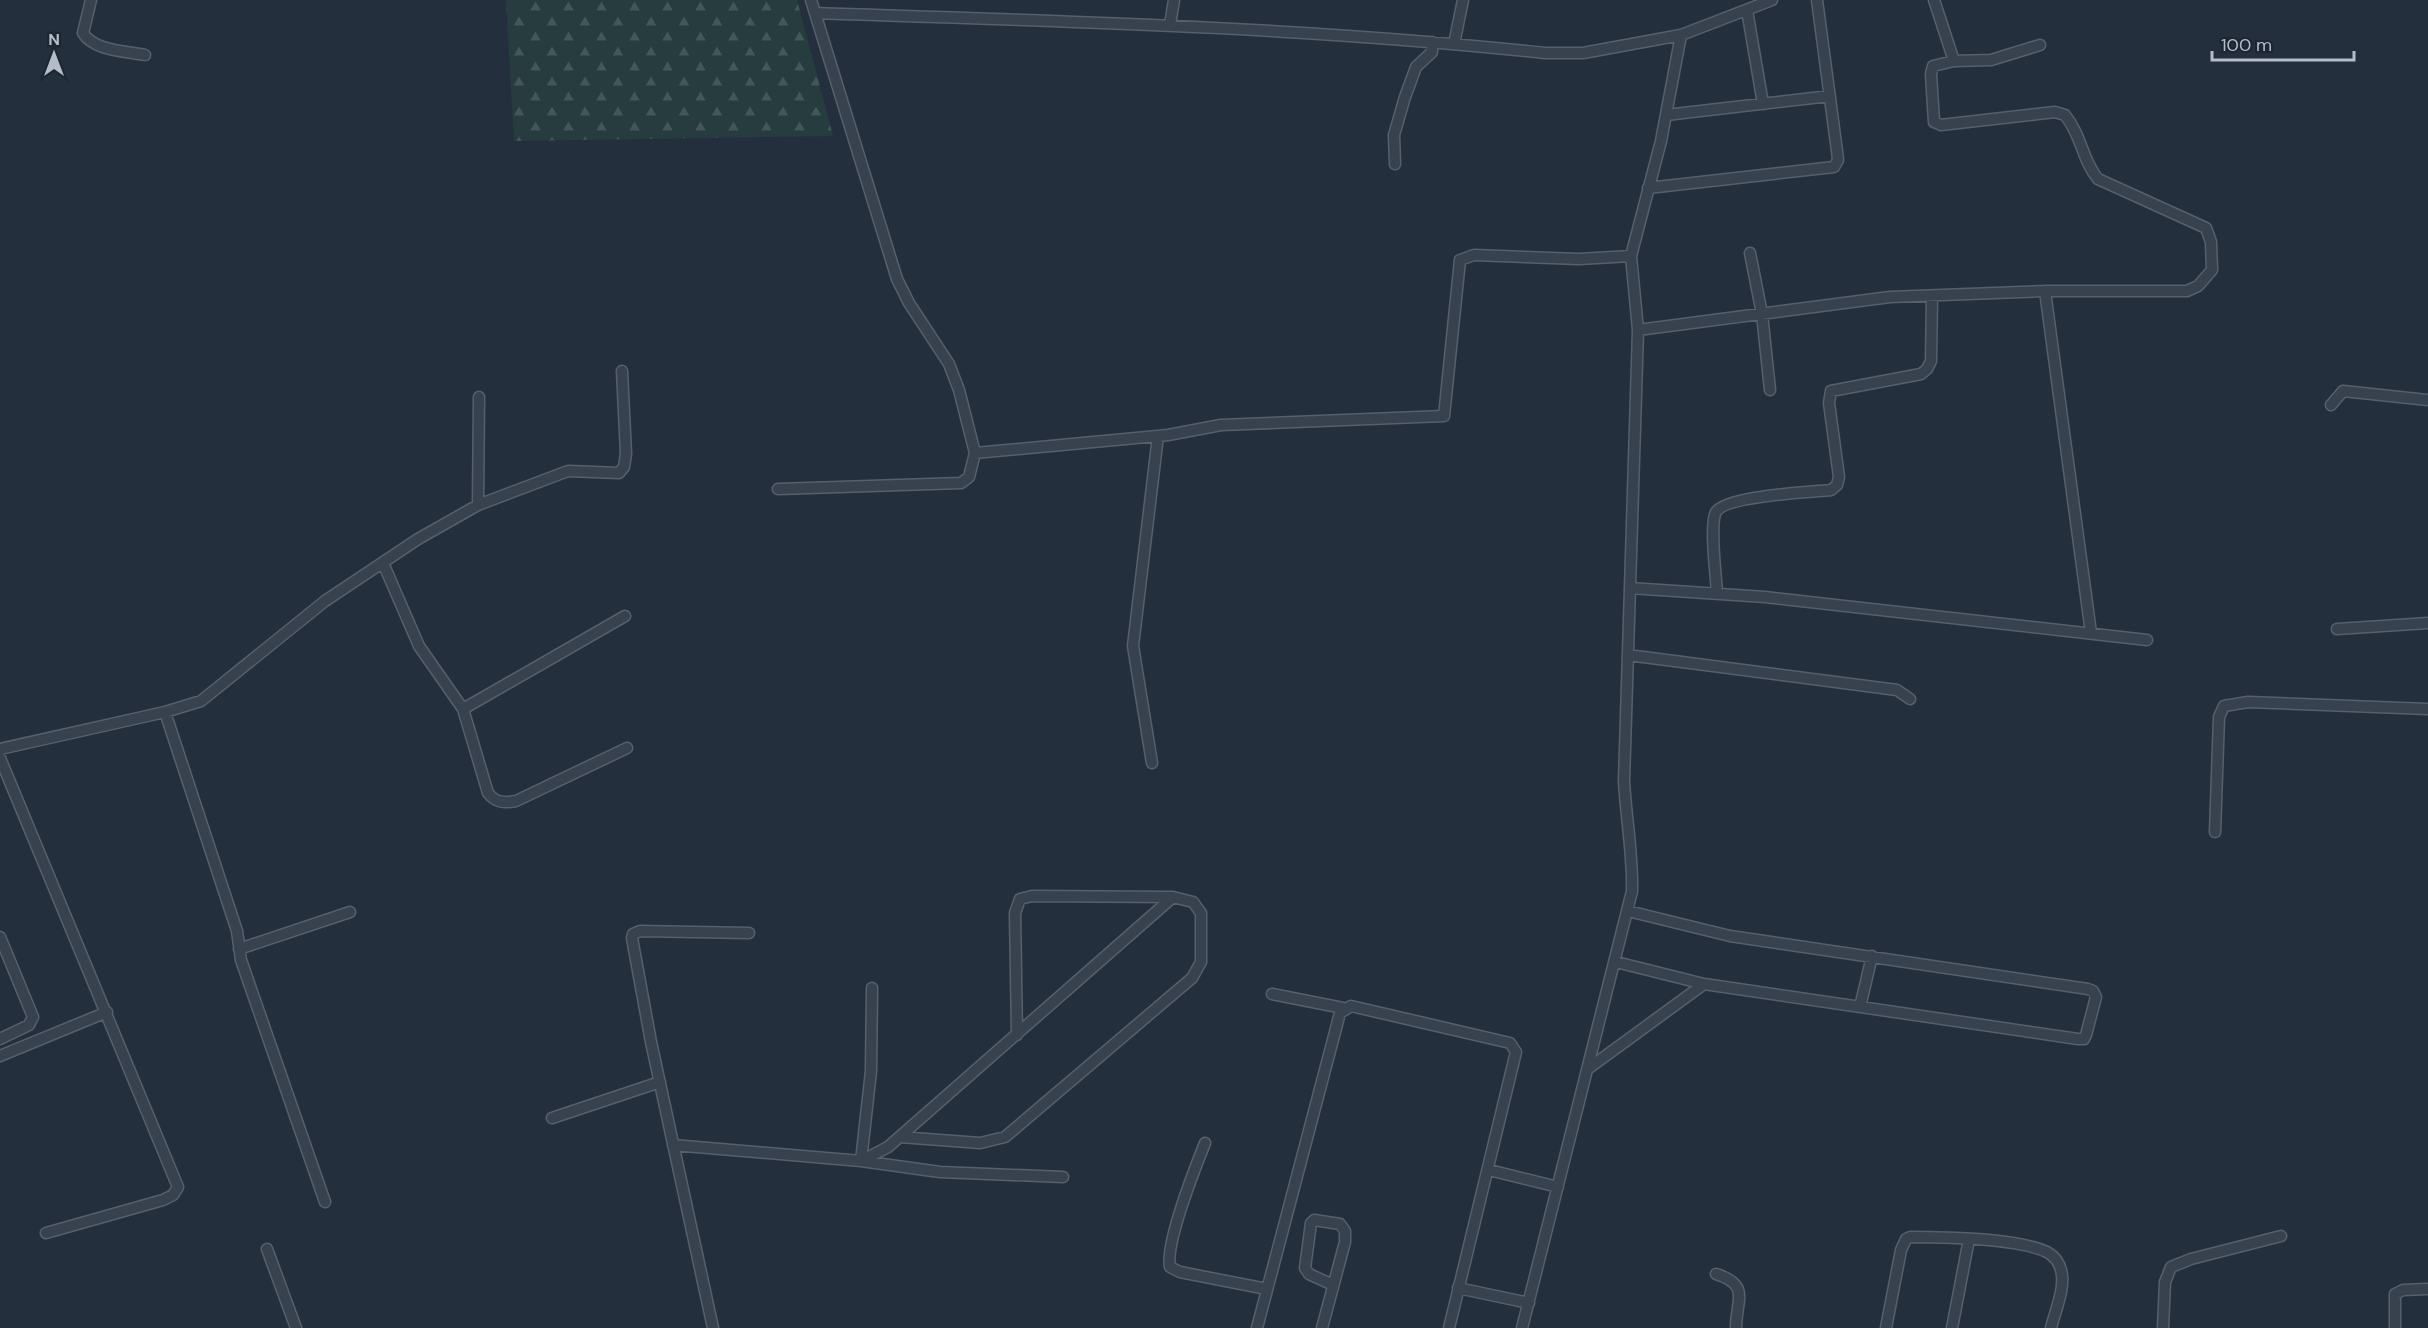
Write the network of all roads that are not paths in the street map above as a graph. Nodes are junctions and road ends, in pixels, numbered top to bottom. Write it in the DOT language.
graph roads {
  1 [pos="92,0"];
  2 [pos="811,0"];
  3 [pos="1174,0"];
  4 [pos="1462,0"];
  5 [pos="1772,0"];
  6 [pos="1817,0"];
  7 [pos="1934,0"];
  8 [pos="1747,10"];
  9 [pos="815,13"];
  10 [pos="1170,25"];
  11 [pos="1681,35"];
  12 [pos="1432,42"];
  13 [pos="1454,44"];
  14 [pos="2040,45"];
  15 [pos="145,54"];
  16 [pos="1954,61"];
  17 [pos="1830,96"];
  18 [pos="1762,104"];
  19 [pos="1666,115"];
  20 [pos="1395,164"];
  21 [pos="1648,188"];
  22 [pos="1750,253"];
  23 [pos="1631,256"];
  24 [pos="2046,291"];
  25 [pos="1932,296"];
  26 [pos="1762,314"];
  27 [pos="1638,330"];
  28 [pos="622,371"];
  29 [pos="1770,390"];
  30 [pos="479,397"];
  31 [pos="2428,400"];
  32 [pos="2331,405"];
  33 [pos="1158,436"];
  34 [pos="975,453"];
  35 [pos="778,489"];
  36 [pos="478,505"];
  37 [pos="383,562"];
  38 [pos="1630,588"];
  39 [pos="1717,594"];
  40 [pos="625,616"];
  41 [pos="2428,623"];
  42 [pos="2337,629"];
  43 [pos="2091,633"];
  44 [pos="2147,640"];
  45 [pos="1628,655"];
  46 [pos="1910,699"];
  47 [pos="2428,709"];
  48 [pos="463,710"];
  49 [pos="165,712"];
  50 [pos="627,748"];
  51 [pos="0,749"];
  52 [pos="0,758"];
  53 [pos="1152,764"];
  54 [pos="2214,832"];
  55 [pos="1173,897"];
  56 [pos="1628,911"];
  57 [pos="350,912"];
  58 [pos="750,933"];
  59 [pos="0,937"];
  60 [pos="239,949"];
  61 [pos="1872,956"];
  62 [pos="1616,962"];
  63 [pos="1704,984"];
  64 [pos="872,988"];
  65 [pos="1272,994"];
  66 [pos="1860,1007"];
  67 [pos="1343,1008"];
  68 [pos="107,1012"];
  69 [pos="1017,1035"];
  70 [pos="0,1040"];
  71 [pos="0,1056"];
  72 [pos="1588,1068"];
  73 [pos="660,1082"];
  74 [pos="552,1118"];
  75 [pos="900,1137"];
  76 [pos="1205,1143"];
  77 [pos="674,1145"];
  78 [pos="861,1161"];
  79 [pos="1489,1170"];
  80 [pos="1063,1177"];
  81 [pos="1558,1187"];
  82 [pos="325,1202"];
  83 [pos="46,1233"];
  84 [pos="2281,1236"];
  85 [pos="1969,1239"];
  86 [pos="267,1249"];
  87 [pos="1716,1274"];
  88 [pos="1333,1285"];
  89 [pos="1458,1288"];
  90 [pos="1268,1289"];
  91 [pos="2428,1289"];
  92 [pos="1529,1303"];
  93 [pos="296,1328"];
  94 [pos="712,1328"];
  95 [pos="1257,1328"];
  96 [pos="1322,1328"];
  97 [pos="1449,1328"];
  98 [pos="1522,1328"];
  99 [pos="1736,1328"];
  100 [pos="1886,1328"];
  101 [pos="1952,1328"];
  102 [pos="2051,1328"];
  103 [pos="2163,1328"];
  104 [pos="2395,1328"];
  1 -- 15 [label="street"];
  2 -- 9 [label="street"];
  3 -- 10 [label="street"];
  4 -- 13 [label="street"];
  5 -- 8 [label="street"];
  6 -- 17 [label="street"];
  7 -- 16 [label="street"];
  8 -- 11 [label="street"];
  8 -- 18 [label="street"];
  9 -- 10 [label="street"];
  9 -- 34 [label="street"];
  10 -- 12 [label="street"];
  11 -- 13 [label="street"];
  11 -- 19 [label="street"];
  12 -- 13 [label="street"];
  12 -- 20 [label="street"];
  14 -- 16 [label="street"];
  16 -- 24 [label="street"];
  17 -- 18 [label="street"];
  17 -- 21 [label="street"];
  18 -- 19 [label="street"];
  19 -- 21 [label="street"];
  21 -- 23 [label="street"];
  22 -- 26 [label="street"];
  23 -- 27 [label="street"];
  23 -- 33 [label="street"];
  24 -- 25 [label="street"];
  24 -- 43 [label="street"];
  25 -- 26 [label="street"];
  25 -- 39 [label="street"];
  26 -- 27 [label="street"];
  26 -- 29 [label="street"];
  27 -- 38 [label="street"];
  28 -- 36 [label="street"];
  30 -- 36 [label="street"];
  31 -- 32 [label="street"];
  33 -- 34 [label="street"];
  33 -- 53 [label="street"];
  34 -- 35 [label="street"];
  36 -- 37 [label="street"];
  37 -- 48 [label="street"];
  37 -- 49 [label="street"];
  38 -- 39 [label="street"];
  38 -- 45 [label="street"];
  39 -- 43 [label="street"];
  40 -- 48 [label="street"];
  41 -- 42 [label="street"];
  43 -- 44 [label="street"];
  45 -- 46 [label="street"];
  45 -- 56 [label="street"];
  47 -- 54 [label="street"];
  48 -- 50 [label="street"];
  49 -- 51 [label="street"];
  49 -- 60 [label="street"];
  52 -- 68 [label="street"];
  55 -- 69 [label="street"];
  55 -- 69 [label="street"];
  55 -- 75 [label="street"];
  56 -- 61 [label="street"];
  56 -- 62 [label="street"];
  57 -- 60 [label="street"];
  58 -- 73 [label="street"];
  59 -- 70 [label="street"];
  60 -- 82 [label="street"];
  61 -- 66 [label="street"];
  61 -- 66 [label="street"];
  62 -- 63 [label="street"];
  62 -- 72 [label="street"];
  63 -- 66 [label="street"];
  63 -- 72 [label="street"];
  64 -- 78 [label="street"];
  65 -- 67 [label="street"];
  67 -- 79 [label="street"];
  67 -- 90 [label="street"];
  68 -- 71 [label="street"];
  68 -- 83 [label="street"];
  69 -- 75 [label="street"];
  72 -- 81 [label="street"];
  73 -- 74 [label="street"];
  73 -- 77 [label="street"];
  75 -- 78 [label="street"];
  76 -- 90 [label="street"];
  77 -- 78 [label="street"];
  77 -- 94 [label="street"];
  78 -- 80 [label="street"];
  79 -- 81 [label="street"];
  79 -- 89 [label="street"];
  81 -- 92 [label="street"];
  84 -- 103 [label="street"];
  85 -- 100 [label="street"];
  85 -- 101 [label="street"];
  85 -- 102 [label="street"];
  86 -- 93 [label="street"];
  87 -- 99 [label="street"];
  88 -- 88 [label="street"];
  88 -- 96 [label="street"];
  89 -- 92 [label="street"];
  89 -- 97 [label="street"];
  90 -- 95 [label="street"];
  91 -- 104 [label="street"];
  92 -- 98 [label="street"];
}
